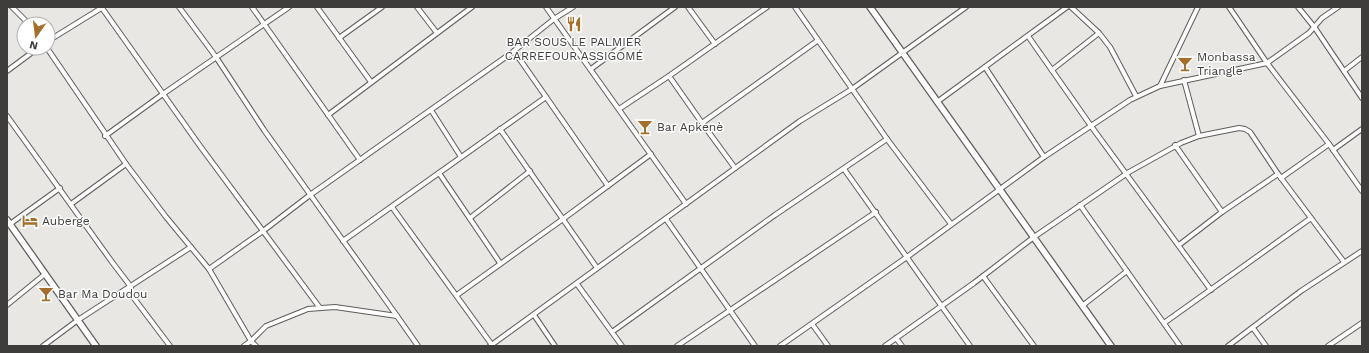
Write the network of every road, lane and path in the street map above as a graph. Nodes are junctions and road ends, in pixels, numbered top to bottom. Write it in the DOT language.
graph roads {
  1 [pos="12,7"];
  2 [pos="180,7"];
  3 [pos="252,7"];
  4 [pos="289,7"];
  5 [pos="317,7"];
  6 [pos="382,7"];
  7 [pos="417,7"];
  8 [pos="472,7"];
  9 [pos="546,7"];
  10 [pos="573,7"];
  11 [pos="675,7"];
  12 [pos="688,7"];
  13 [pos="767,7"];
  14 [pos="795,7"];
  15 [pos="870,7"];
  16 [pos="966,7"];
  17 [pos="1068,7"];
  18 [pos="1071,7"];
  19 [pos="1198,7"];
  20 [pos="1229,7"];
  21 [pos="1298,7"];
  22 [pos="1338,7"];
  23 [pos="102,8"];
  24 [pos="21,16"];
  25 [pos="554,19"];
  26 [pos="264,24"];
  27 [pos="1315,28"];
  28 [pos="437,33"];
  29 [pos="1099,33"];
  30 [pos="56,36"];
  31 [pos="1028,36"];
  32 [pos="339,38"];
  33 [pos="818,41"];
  34 [pos="715,44"];
  35 [pos="514,51"];
  36 [pos="903,52"];
  37 [pos="27,56"];
  38 [pos="52,56"];
  39 [pos="216,57"];
  40 [pos="1362,57"];
  41 [pos="1268,63"];
  42 [pos="985,68"];
  43 [pos="591,69"];
  44 [pos="1052,70"];
  45 [pos="7,71"];
  46 [pos="1344,71"];
  47 [pos="669,76"];
  48 [pos="1184,80"];
  49 [pos="371,82"];
  50 [pos="1160,86"];
  51 [pos="852,89"];
  52 [pos="163,94"];
  53 [pos="1136,96"];
  54 [pos="546,97"];
  55 [pos="1362,98"];
  56 [pos="937,102"];
  57 [pos="619,109"];
  58 [pos="431,110"];
  59 [pos="328,114"];
  60 [pos="7,116"];
  61 [pos="702,123"];
  62 [pos="1091,126"];
  63 [pos="500,129"];
  64 [pos="1362,129"];
  65 [pos="105,136"];
  66 [pos="1199,136"];
  67 [pos="887,139"];
  68 [pos="1329,144"];
  69 [pos="1175,145"];
  70 [pos="1333,150"];
  71 [pos="651,154"];
  72 [pos="461,157"];
  73 [pos="1044,157"];
  74 [pos="360,160"];
  75 [pos="126,164"];
  76 [pos="735,168"];
  77 [pos="844,169"];
  78 [pos="530,171"];
  79 [pos="439,173"];
  80 [pos="1126,174"];
  81 [pos="1279,176"];
  82 [pos="608,186"];
  83 [pos="60,188"];
  84 [pos="999,191"];
  85 [pos="1362,191"];
  86 [pos="310,195"];
  87 [pos="71,204"];
  88 [pos="686,204"];
  89 [pos="1080,205"];
  90 [pos="392,207"];
  91 [pos="876,212"];
  92 [pos="1222,212"];
  93 [pos="470,218"];
  94 [pos="1311,218"];
  95 [pos="666,219"];
  96 [pos="563,220"];
  97 [pos="8,222"];
  98 [pos="951,224"];
  99 [pos="263,231"];
  100 [pos="1034,237"];
  101 [pos="343,241"];
  102 [pos="1179,245"];
  103 [pos="191,247"];
  104 [pos="1362,251"];
  105 [pos="907,257"];
  106 [pos="1344,262"];
  107 [pos="500,263"];
  108 [pos="597,268"];
  109 [pos="701,268"];
  110 [pos="209,269"];
  111 [pos="1128,271"];
  112 [pos="45,274"];
  113 [pos="983,276"];
  114 [pos="577,284"];
  115 [pos="129,288"];
  116 [pos="1211,290"];
  117 [pos="457,295"];
  118 [pos="7,305"];
  119 [pos="942,305"];
  120 [pos="1082,306"];
  121 [pos="320,308"];
  122 [pos="730,311"];
  123 [pos="534,315"];
  124 [pos="397,316"];
  125 [pos="78,320"];
  126 [pos="1164,323"];
  127 [pos="1362,323"];
  128 [pos="812,324"];
  129 [pos="1253,328"];
  130 [pos="612,332"];
  131 [pos="896,338"];
  132 [pos="252,340"];
  133 [pos="491,345"];
  134 [pos="43,346"];
  135 [pos="96,346"];
  136 [pos="170,346"];
  137 [pos="244,346"];
  138 [pos="256,346"];
  139 [pos="418,346"];
  140 [pos="555,346"];
  141 [pos="622,346"];
  142 [pos="677,346"];
  143 [pos="755,346"];
  144 [pos="780,346"];
  145 [pos="828,346"];
  146 [pos="884,346"];
  147 [pos="902,346"];
  148 [pos="970,346"];
  149 [pos="1034,346"];
  150 [pos="1111,346"];
  151 [pos="1180,346"];
  152 [pos="1228,346"];
  153 [pos="1266,346"];
  154 [pos="1328,346"];
  1 -- 24 [label="street"];
  2 -- 39 [label="street"];
  3 -- 26 [label="street"];
  4 -- 26 [label="street"];
  5 -- 32 [label="street"];
  6 -- 32 [label="street"];
  7 -- 28 [label="street"];
  8 -- 28 [label="street"];
  9 -- 25 [label="street"];
  10 -- 25 [label="street"];
  11 -- 43 [label="street"];
  12 -- 34 [label="street"];
  13 -- 34 [label="street"];
  14 -- 33 [label="street"];
  15 -- 36 [label="street"];
  16 -- 36 [label="street"];
  17 -- 31 [label="street"];
  18 -- 29 [label="street"];
  19 -- 50 [label="street"];
  20 -- 41 [label="street"];
  21 -- 27 [label="street"];
  22 -- 27 [label="street"];
  23 -- 30 [label="street"];
  23 -- 52 [label="street"];
  25 -- 35 [label="street"];
  25 -- 43 [label="street"];
  26 -- 39 [label="street"];
  26 -- 59 [label="street"];
  27 -- 41 [label="street"];
  27 -- 46 [label="street"];
  28 -- 49 [label="street"];
  29 -- 44 [label="street"];
  29 -- 53 [label="street"];
  31 -- 42 [label="street"];
  31 -- 44 [label="street"];
  32 -- 49 [label="street"];
  33 -- 51 [label="street"];
  33 -- 61 [label="street"];
  34 -- 47 [label="street"];
  35 -- 54 [label="street"];
  35 -- 58 [label="street"];
  36 -- 51 [label="street"];
  36 -- 56 [label="street"];
  37 -- 45 [label="street"];
  38 -- 65 [label="street"];
  39 -- 52 [label="street"];
  39 -- 86 [label="street"];
  40 -- 46 [label="street"];
  41 -- 48 [label="street"];
  41 -- 68 [label="street"];
  42 -- 56 [label="street"];
  42 -- 73 [label="street"];
  43 -- 57 [label="street"];
  44 -- 62 [label="street"];
  46 -- 55 [label="street"];
  47 -- 57 [label="street"];
  47 -- 61 [label="street"];
  48 -- 50 [label="street"];
  48 -- 66 [label="street"];
  49 -- 59 [label="street"];
  50 -- 53 [label="street"];
  51 -- 67 [label="street"];
  51 -- 76 [label="street"];
  52 -- 65 [label="street"];
  52 -- 99 [label="street"];
  53 -- 62 [label="street"];
  54 -- 63 [label="street"];
  54 -- 82 [label="street"];
  56 -- 84 [label="street"];
  57 -- 71 [label="street"];
  58 -- 72 [label="street"];
  58 -- 74 [label="street"];
  59 -- 74 [label="street"];
  60 -- 83 [label="street"];
  61 -- 76 [label="street"];
  62 -- 73 [label="street"];
  62 -- 80 [label="street"];
  63 -- 72 [label="street"];
  63 -- 78 [label="street"];
  64 -- 70 [label="street"];
  65 -- 75 [label="street"];
  66 -- 69 [label="street"];
  66 -- 81 [label="street"];
  67 -- 77 [label="street"];
  67 -- 98 [label="street"];
  68 -- 70 [label="street"];
  68 -- 81 [label="street"];
  69 -- 80 [label="street"];
  69 -- 92 [label="street"];
  70 -- 85 [label="street"];
  71 -- 82 [label="street"];
  71 -- 88 [label="street"];
  72 -- 79 [label="street"];
  73 -- 84 [label="street"];
  74 -- 86 [label="street"];
  75 -- 87 [label="street"];
  75 -- 103 [label="street"];
  76 -- 88 [label="street"];
  77 -- 91 [label="street"];
  77 -- 109 [label="street"];
  78 -- 93 [label="street"];
  78 -- 96 [label="street"];
  79 -- 90 [label="street"];
  79 -- 93 [label="street"];
  80 -- 89 [label="street"];
  80 -- 102 [label="street"];
  81 -- 92 [label="street"];
  81 -- 94 [label="street"];
  82 -- 96 [label="street"];
  83 -- 87 [label="street"];
  83 -- 97 [label="street"];
  84 -- 98 [label="street"];
  84 -- 100 [label="street"];
  86 -- 99 [label="street"];
  86 -- 101 [label="street"];
  87 -- 115 [label="street"];
  88 -- 95 [label="street"];
  89 -- 100 [label="street"];
  89 -- 111 [label="street"];
  90 -- 101 [label="street"];
  90 -- 117 [label="street"];
  91 -- 105 [label="street"];
  91 -- 122 [label="street"];
  92 -- 102 [label="street"];
  93 -- 107 [label="street"];
  94 -- 106 [label="street"];
  94 -- 116 [label="street"];
  95 -- 108 [label="street"];
  95 -- 109 [label="street"];
  96 -- 107 [label="street"];
  96 -- 108 [label="street"];
  97 -- 112 [label="street"];
  98 -- 105 [label="street"];
  99 -- 110 [label="street"];
  99 -- 121 [label="street"];
  100 -- 113 [label="street"];
  100 -- 120 [label="street"];
  101 -- 124 [label="street"];
  102 -- 116 [label="street"];
  103 -- 110 [label="street"];
  103 -- 115 [label="street"];
  104 -- 106 [label="street"];
  105 -- 119 [label="street"];
  105 -- 128 [label="street"];
  106 -- 129 [label="street"];
  107 -- 117 [label="street"];
  108 -- 114 [label="street"];
  109 -- 122 [label="street"];
  109 -- 130 [label="street"];
  110 -- 132 [label="street"];
  111 -- 120 [label="street"];
  111 -- 126 [label="street"];
  112 -- 118 [label="street"];
  112 -- 125 [label="street"];
  113 -- 119 [label="street"];
  113 -- 149 [label="street"];
  114 -- 123 [label="street"];
  114 -- 130 [label="street"];
  115 -- 125 [label="street"];
  115 -- 136 [label="street"];
  116 -- 126 [label="street"];
  117 -- 133 [label="street"];
  119 -- 131 [label="street"];
  119 -- 148 [label="street"];
  120 -- 150 [label="street"];
  121 -- 124 [label="street"];
  121 -- 132 [label="street"];
  122 -- 142 [label="street"];
  122 -- 143 [label="street"];
  123 -- 133 [label="street"];
  123 -- 140 [label="street"];
  124 -- 139 [label="street"];
  125 -- 134 [label="street"];
  125 -- 135 [label="street"];
  126 -- 151 [label="street"];
  127 -- 154 [label="street"];
  128 -- 144 [label="street"];
  128 -- 145 [label="street"];
  129 -- 152 [label="street"];
  129 -- 153 [label="street"];
  130 -- 141 [label="street"];
  131 -- 146 [label="street"];
  131 -- 147 [label="street"];
  132 -- 137 [label="street"];
  132 -- 138 [label="street"];
}
